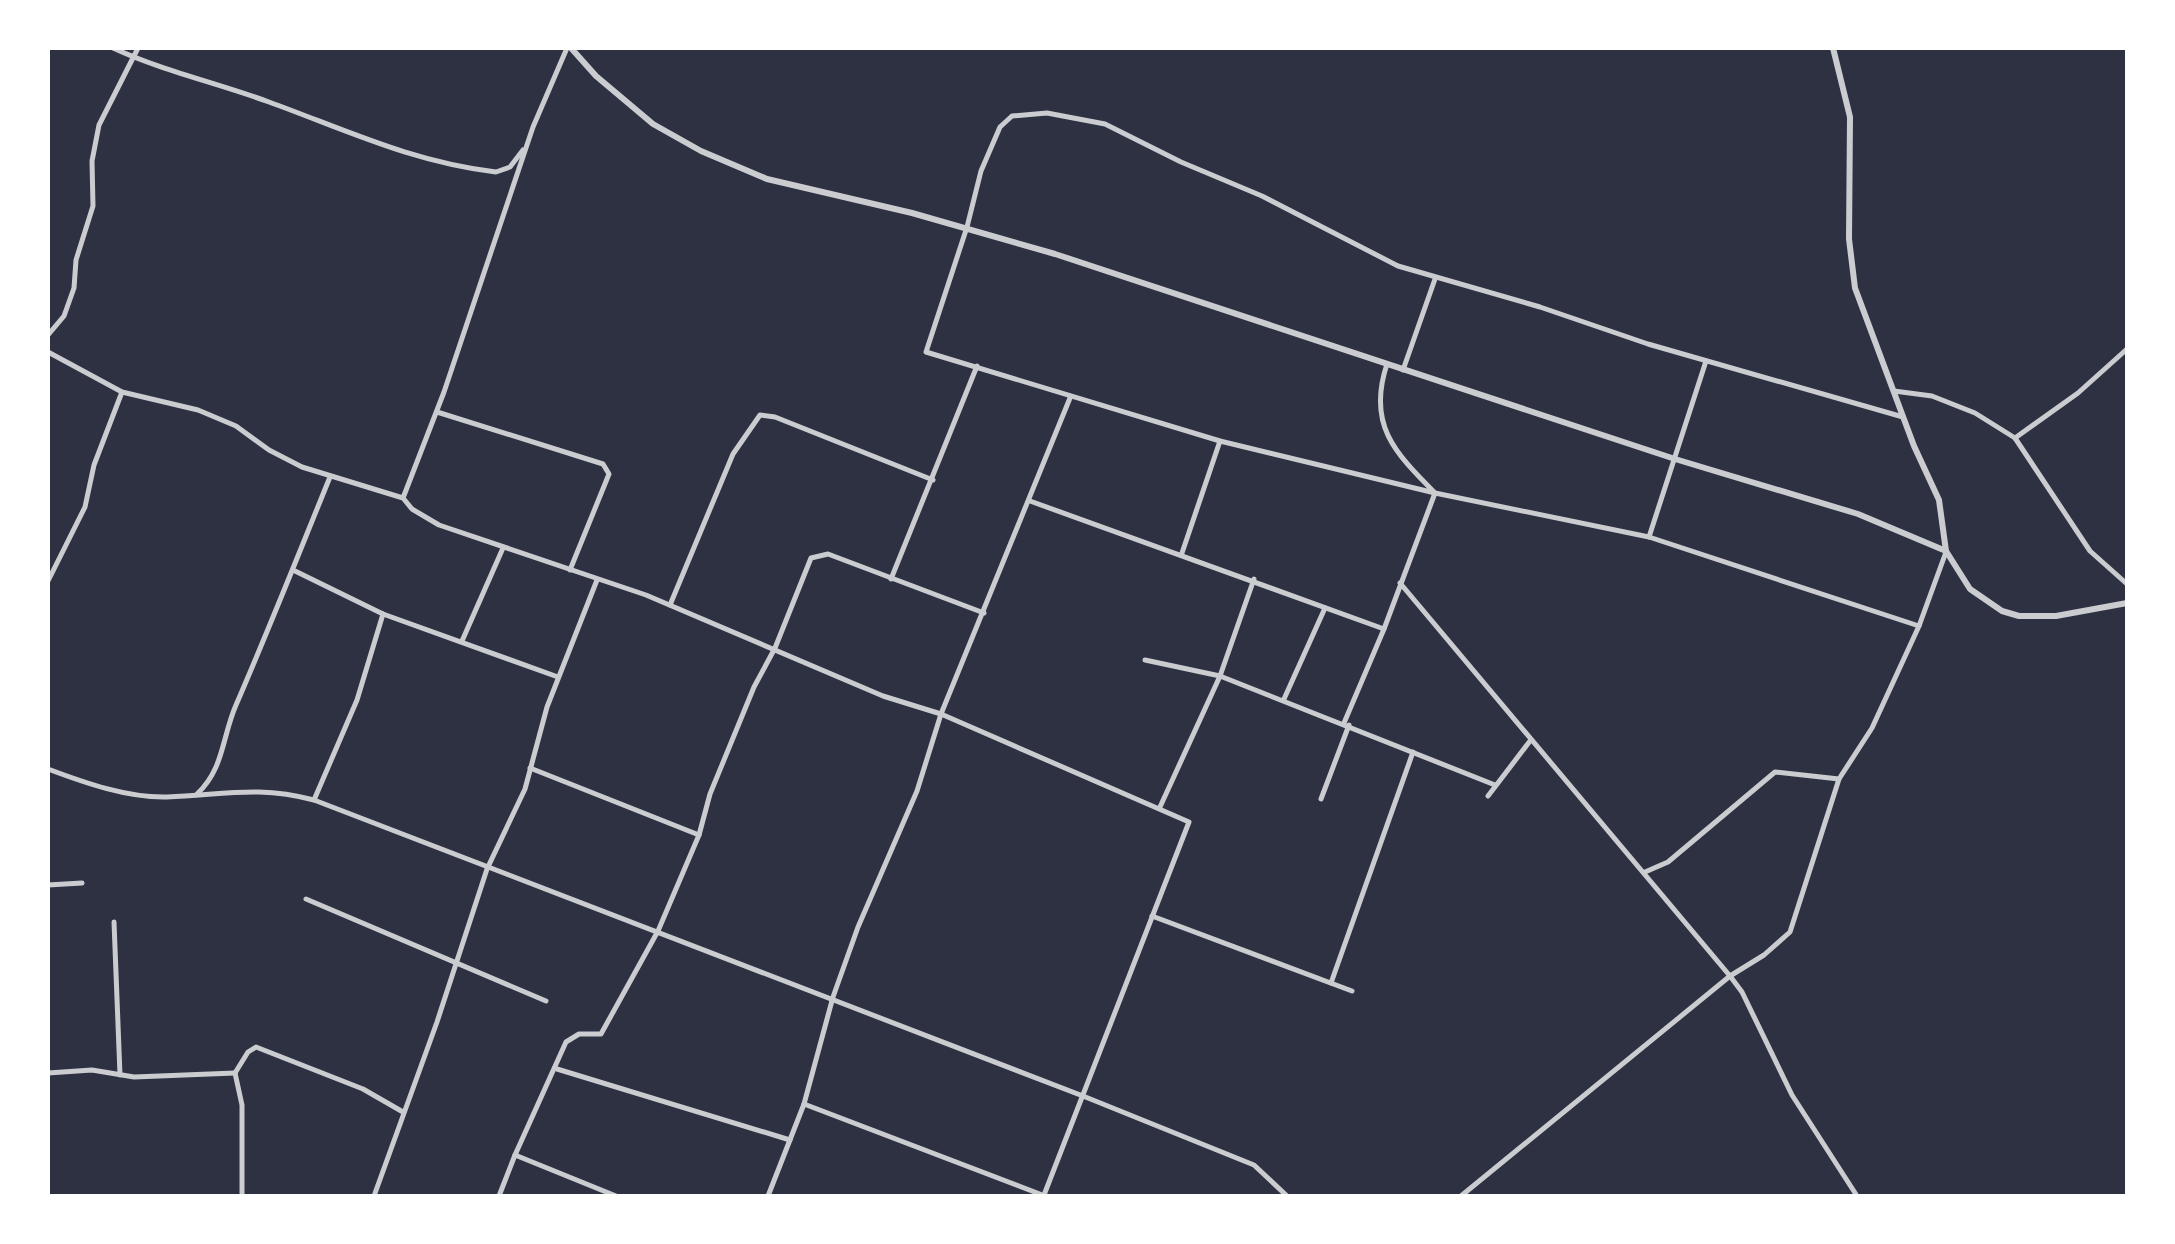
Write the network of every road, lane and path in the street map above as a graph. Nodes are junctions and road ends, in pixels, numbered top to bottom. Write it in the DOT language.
graph roads {
  1 [pos="113,48"];
  2 [pos="138,48"];
  3 [pos="569,48"];
  4 [pos="1833,48"];
  5 [pos="135,59"];
  6 [pos="528,142"];
  7 [pos="967,227"];
  8 [pos="1435,279"];
  9 [pos="48,335"];
  10 [pos="2127,349"];
  11 [pos="48,352"];
  12 [pos="1706,361"];
  13 [pos="1387,364"];
  14 [pos="977,366"];
  15 [pos="1403,370"];
  16 [pos="1893,391"];
  17 [pos="122,392"];
  18 [pos="1070,398"];
  19 [pos="437,412"];
  20 [pos="1903,417"];
  21 [pos="2015,438"];
  22 [pos="1220,441"];
  23 [pos="1675,459"];
  24 [pos="330,477"];
  25 [pos="933,480"];
  26 [pos="1435,493"];
  27 [pos="403,498"];
  28 [pos="1030,501"];
  29 [pos="1649,537"];
  30 [pos="503,548"];
  31 [pos="1946,551"];
  32 [pos="1182,553"];
  33 [pos="570,570"];
  34 [pos="295,571"];
  35 [pos="891,579"];
  36 [pos="1254,579"];
  37 [pos="597,580"];
  38 [pos="48,581"];
  39 [pos="1400,583"];
  40 [pos="2127,584"];
  41 [pos="2127,603"];
  42 [pos="670,605"];
  43 [pos="1325,608"];
  44 [pos="984,613"];
  45 [pos="383,614"];
  46 [pos="1919,626"];
  47 [pos="1384,629"];
  48 [pos="462,641"];
  49 [pos="775,648"];
  50 [pos="1145,660"];
  51 [pos="1220,676"];
  52 [pos="558,677"];
  53 [pos="1284,699"];
  54 [pos="941,714"];
  55 [pos="1346,724"];
  56 [pos="1530,741"];
  57 [pos="1413,752"];
  58 [pos="530,768"];
  59 [pos="48,769"];
  60 [pos="1839,779"];
  61 [pos="1495,785"];
  62 [pos="197,794"];
  63 [pos="1488,796"];
  64 [pos="1321,799"];
  65 [pos="314,800"];
  66 [pos="1160,807"];
  67 [pos="699,835"];
  68 [pos="487,869"];
  69 [pos="1645,872"];
  70 [pos="82,883"];
  71 [pos="48,885"];
  72 [pos="306,899"];
  73 [pos="1152,916"];
  74 [pos="114,922"];
  75 [pos="658,931"];
  76 [pos="457,961"];
  77 [pos="1730,976"];
  78 [pos="1331,983"];
  79 [pos="1352,991"];
  80 [pos="833,997"];
  81 [pos="546,1001"];
  82 [pos="557,1069"];
  83 [pos="48,1073"];
  84 [pos="235,1073"];
  85 [pos="120,1075"];
  86 [pos="1083,1096"];
  87 [pos="804,1104"];
  88 [pos="403,1112"];
  89 [pos="790,1140"];
  90 [pos="515,1155"];
  91 [pos="242,1196"];
  92 [pos="374,1196"];
  93 [pos="499,1196"];
  94 [pos="616,1196"];
  95 [pos="768,1196"];
  96 [pos="1045,1196"];
  97 [pos="1287,1196"];
  98 [pos="1461,1196"];
  99 [pos="1857,1196"];
  1 -- 5 [label="street"];
  2 -- 5 [label="street"];
  3 -- 6 [label="street"];
  3 -- 7 [label="street"];
  4 -- 16 [label="street"];
  5 -- 6 [label="street"];
  5 -- 9 [label="street"];
  6 -- 19 [label="street"];
  7 -- 8 [label="street"];
  7 -- 13 [label="street"];
  7 -- 14 [label="street"];
  8 -- 12 [label="street"];
  8 -- 15 [label="street"];
  10 -- 21 [label="street"];
  11 -- 17 [label="street"];
  12 -- 20 [label="street"];
  12 -- 23 [label="street"];
  13 -- 15 [label="street"];
  13 -- 26 [label="street"];
  14 -- 18 [label="street"];
  14 -- 25 [label="street"];
  15 -- 23 [label="street"];
  16 -- 20 [label="street"];
  16 -- 21 [label="street"];
  17 -- 24 [label="street"];
  17 -- 38 [label="street"];
  18 -- 22 [label="street"];
  18 -- 28 [label="street"];
  19 -- 27 [label="street"];
  19 -- 33 [label="street"];
  20 -- 31 [label="street"];
  21 -- 40 [label="street"];
  22 -- 26 [label="street"];
  22 -- 32 [label="street"];
  23 -- 29 [label="street"];
  23 -- 31 [label="street"];
  24 -- 27 [label="street"];
  24 -- 34 [label="street"];
  25 -- 35 [label="street"];
  25 -- 42 [label="street"];
  26 -- 29 [label="street"];
  26 -- 39 [label="street"];
  27 -- 30 [label="street"];
  28 -- 32 [label="street"];
  28 -- 44 [label="street"];
  29 -- 46 [label="street"];
  30 -- 33 [label="street"];
  30 -- 48 [label="street"];
  31 -- 41 [label="street"];
  31 -- 46 [label="street"];
  32 -- 36 [label="street"];
  33 -- 37 [label="street"];
  34 -- 45 [label="street"];
  34 -- 62 [label="street"];
  35 -- 44 [label="street"];
  35 -- 49 [label="street"];
  36 -- 43 [label="street"];
  36 -- 51 [label="street"];
  37 -- 42 [label="street"];
  37 -- 52 [label="street"];
  39 -- 47 [label="street"];
  39 -- 56 [label="street"];
  42 -- 49 [label="street"];
  43 -- 47 [label="street"];
  43 -- 53 [label="street"];
  44 -- 54 [label="street"];
  45 -- 48 [label="street"];
  45 -- 65 [label="street"];
  46 -- 60 [label="street"];
  47 -- 55 [label="street"];
  48 -- 52 [label="street"];
  49 -- 54 [label="street"];
  49 -- 67 [label="street"];
  50 -- 51 [label="street"];
  51 -- 53 [label="street"];
  51 -- 66 [label="street"];
  52 -- 58 [label="street"];
  53 -- 55 [label="street"];
  54 -- 66 [label="street"];
  54 -- 80 [label="street"];
  55 -- 57 [label="street"];
  55 -- 64 [label="street"];
  56 -- 61 [label="street"];
  56 -- 69 [label="street"];
  57 -- 61 [label="street"];
  57 -- 78 [label="street"];
  58 -- 67 [label="street"];
  58 -- 68 [label="street"];
  59 -- 62 [label="street"];
  60 -- 69 [label="street"];
  60 -- 77 [label="street"];
  61 -- 63 [label="street"];
  62 -- 65 [label="street"];
  65 -- 68 [label="street"];
  66 -- 73 [label="street"];
  67 -- 75 [label="street"];
  68 -- 75 [label="street"];
  68 -- 76 [label="street"];
  69 -- 77 [label="street"];
  70 -- 71 [label="street"];
  72 -- 76 [label="street"];
  73 -- 78 [label="street"];
  73 -- 86 [label="street"];
  74 -- 85 [label="street"];
  75 -- 80 [label="street"];
  75 -- 82 [label="street"];
  76 -- 81 [label="street"];
  76 -- 88 [label="street"];
  77 -- 98 [label="street"];
  77 -- 99 [label="street"];
  78 -- 79 [label="street"];
  80 -- 86 [label="street"];
  80 -- 87 [label="street"];
  82 -- 89 [label="street"];
  82 -- 90 [label="street"];
  83 -- 85 [label="street"];
  84 -- 85 [label="street"];
  84 -- 88 [label="street"];
  84 -- 91 [label="street"];
  86 -- 96 [label="street"];
  86 -- 97 [label="street"];
  87 -- 89 [label="street"];
  87 -- 96 [label="street"];
  88 -- 92 [label="street"];
  89 -- 95 [label="street"];
  90 -- 93 [label="street"];
  90 -- 94 [label="street"];
}
